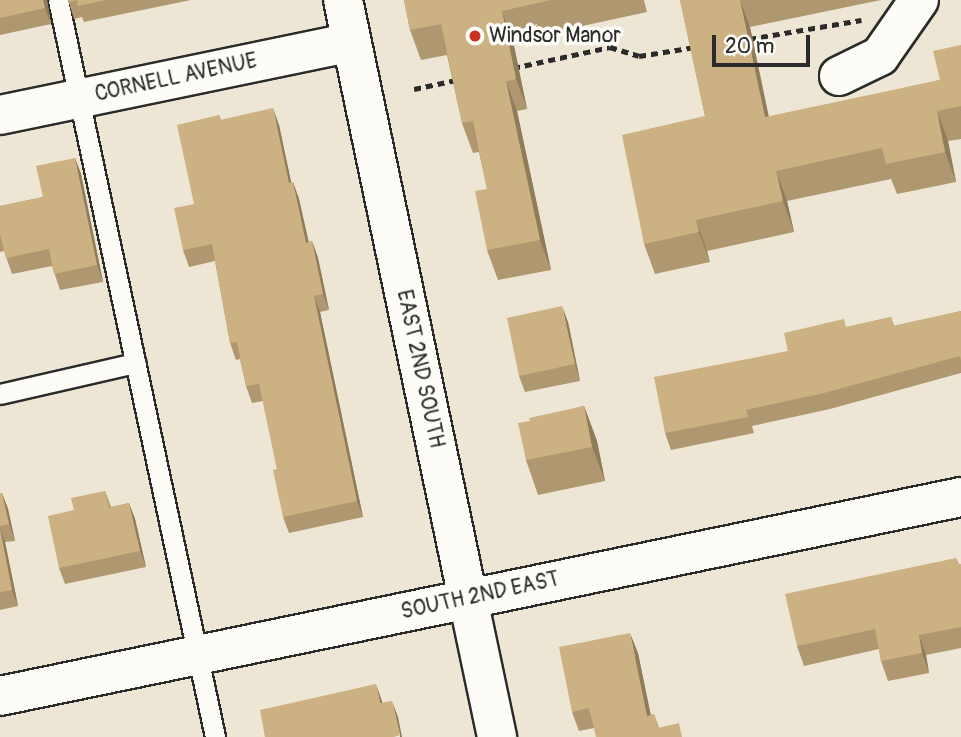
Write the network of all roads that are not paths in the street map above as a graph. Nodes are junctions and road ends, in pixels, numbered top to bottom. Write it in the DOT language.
graph roads {
  1 [pos="58,0"];
  2 [pos="343,0"];
  3 [pos="919,0"];
  4 [pos="352,42"];
  5 [pos="839,76"];
  6 [pos="79,98"];
  7 [pos="0,115"];
  8 [pos="135,363"];
  9 [pos="0,394"];
  10 [pos="961,497"];
  11 [pos="468,599"];
  12 [pos="198,655"];
  13 [pos="0,696"];
  14 [pos="215,737"];
  15 [pos="498,737"];
  1 -- 6 [label="lane"];
  2 -- 4 [label="street, EAST 2ND SOUTH"];
  3 -- 5 [label="street"];
  4 -- 6 [label="street, CORNELL AVENUE"];
  4 -- 11 [label="street, EAST 2ND SOUTH"];
  6 -- 7 [label="street, CORNELL AVENUE"];
  6 -- 8 [label="lane"];
  8 -- 9 [label="lane"];
  8 -- 12 [label="lane"];
  10 -- 11 [label="street, SOUTH 2ND EAST"];
  11 -- 12 [label="street, SOUTH 2ND EAST"];
  11 -- 15 [label="street, EAST 2ND SOUTH"];
  12 -- 13 [label="street, SOUTH 2ND EAST"];
  12 -- 14 [label="lane"];
}
